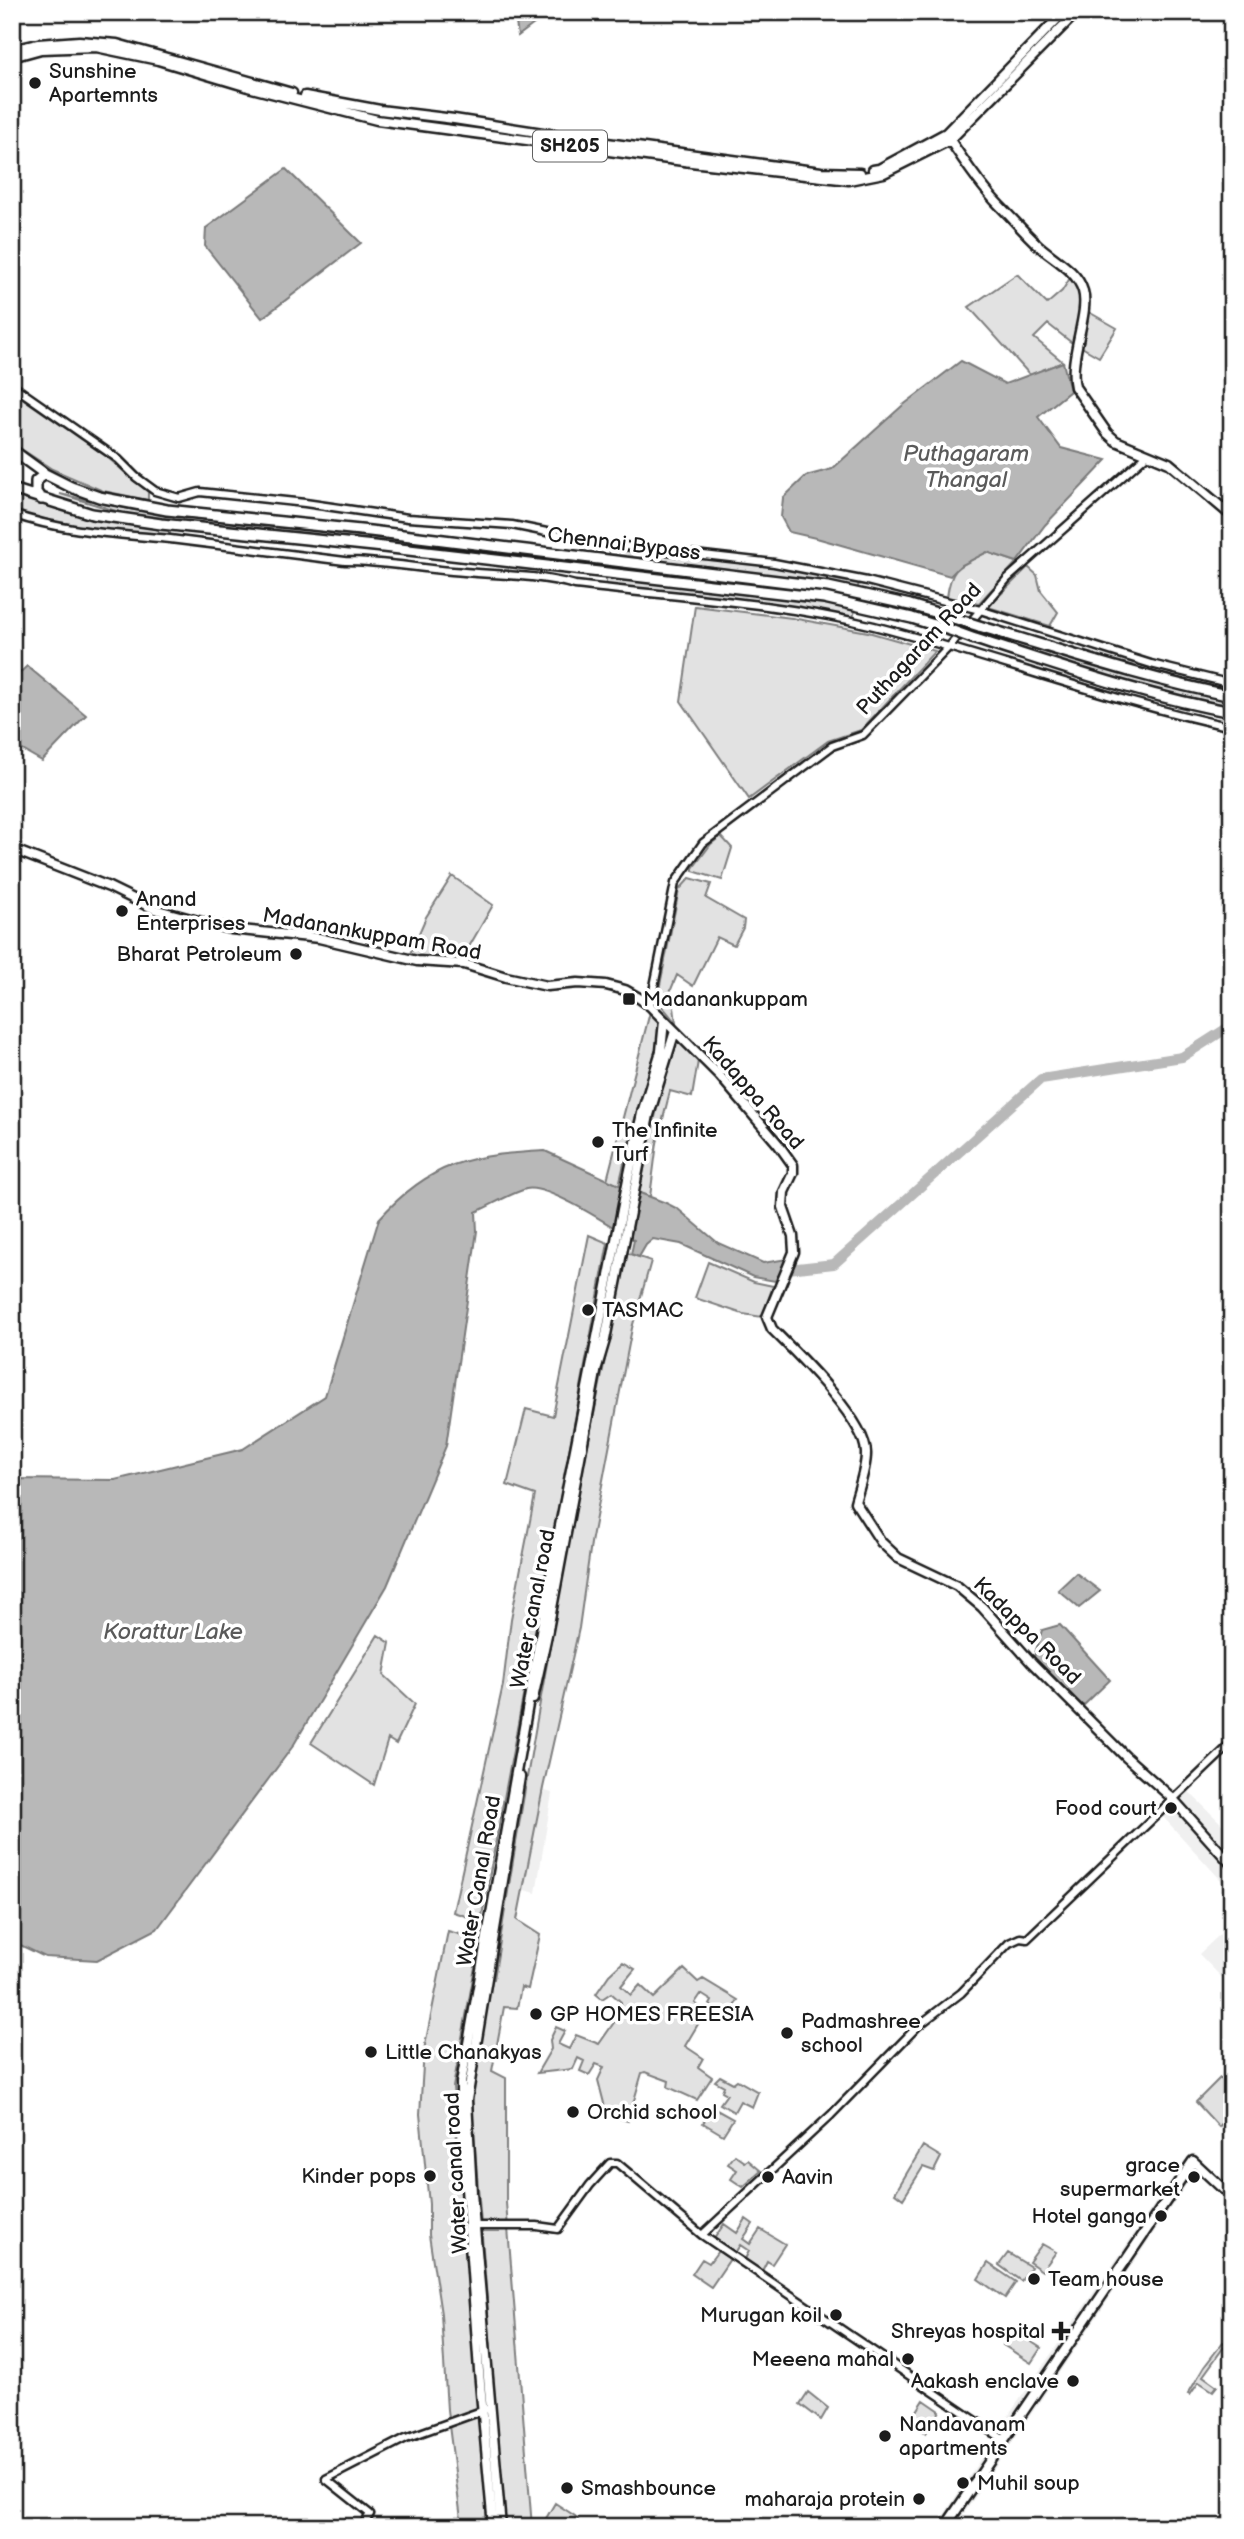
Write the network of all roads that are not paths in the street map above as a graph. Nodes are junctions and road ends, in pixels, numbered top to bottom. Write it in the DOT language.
graph roads {
  1 [pos="1064,12"];
  2 [pos="1077,12"];
  3 [pos="12,50"];
  4 [pos="12,57"];
  5 [pos="948,137"];
  6 [pos="12,385"];
  7 [pos="12,450"];
  8 [pos="1148,454"];
  9 [pos="45,474"];
  10 [pos="12,489"];
  11 [pos="41,499"];
  12 [pos="12,514"];
  13 [pos="1232,516"];
  14 [pos="980,610"];
  15 [pos="948,648"];
  16 [pos="1232,684"];
  17 [pos="1232,696"];
  18 [pos="1232,712"];
  19 [pos="1232,726"];
  20 [pos="12,849"];
  21 [pos="650,1006"];
  22 [pos="664,1021"];
  23 [pos="676,1033"];
  24 [pos="631,1184"];
  25 [pos="619,1248"];
  26 [pos="1232,1743"];
  27 [pos="1171,1798"];
  28 [pos="1232,1865"];
  29 [pos="1232,1950"];
  30 [pos="1232,1958"];
  31 [pos="480,1997"];
  32 [pos="1232,2180"];
  33 [pos="476,2227"];
  34 [pos="702,2235"];
  35 [pos="487,2409"];
  36 [pos="1003,2439"];
  37 [pos="12,2524"];
  38 [pos="17,2527"];
  39 [pos="362,2527"];
  40 [pos="494,2527"];
  41 [pos="501,2527"];
  42 [pos="945,2527"];
  1 -- 5 [label="main road"];
  2 -- 5 [label="main road, SH205"];
  3 -- 5 [label="main road"];
  4 -- 5 [label="main road, SH205"];
  5 -- 8 [label="main road"];
  6 -- 14 [label="street"];
  7 -- 9 [label="highway, Chennai Bypass"];
  8 -- 13 [label="main road"];
  8 -- 14 [label="street, Puthagaram Road"];
  9 -- 11 [label="highway"];
  9 -- 17 [label="highway, Chennai Bypass, bridge"];
  10 -- 11 [label="highway, Chennai Bypass"];
  11 -- 18 [label="highway, Chennai Bypass, bridge"];
  12 -- 15 [label="street"];
  14 -- 15 [label="street, Puthagaram Road"];
  14 -- 16 [label="street"];
  15 -- 19 [label="street"];
  15 -- 21 [label="street, Puthagaram Road"];
  20 -- 21 [label="main road, Madanankuppam Road"];
  21 -- 22 [label="main road"];
  22 -- 23 [label="main road"];
  22 -- 24 [label="main road"];
  23 -- 24 [label="main road"];
  23 -- 27 [label="main road, Kadappa Road"];
  24 -- 25 [label="main road"];
  25 -- 31 [label="main road, Water canal road"];
  25 -- 31 [label="main road, Water Canal Road"];
  26 -- 27 [label="street"];
  27 -- 28 [label="main road, Kadappa Road"];
  27 -- 34 [label="street"];
  29 -- 30 [label="main road"];
  31 -- 33 [label="main road, Water canal road"];
  31 -- 35 [label="main road, Water Canal Road"];
  32 -- 36 [label="main road"];
  33 -- 34 [label="street"];
  33 -- 35 [label="main road, Water canal road"];
  34 -- 36 [label="street"];
  35 -- 39 [label="street"];
  35 -- 40 [label="main road, Water Canal Road"];
  35 -- 41 [label="main road, Water canal road"];
  36 -- 42 [label="main road"];
  37 -- 38 [label="street"];
}
